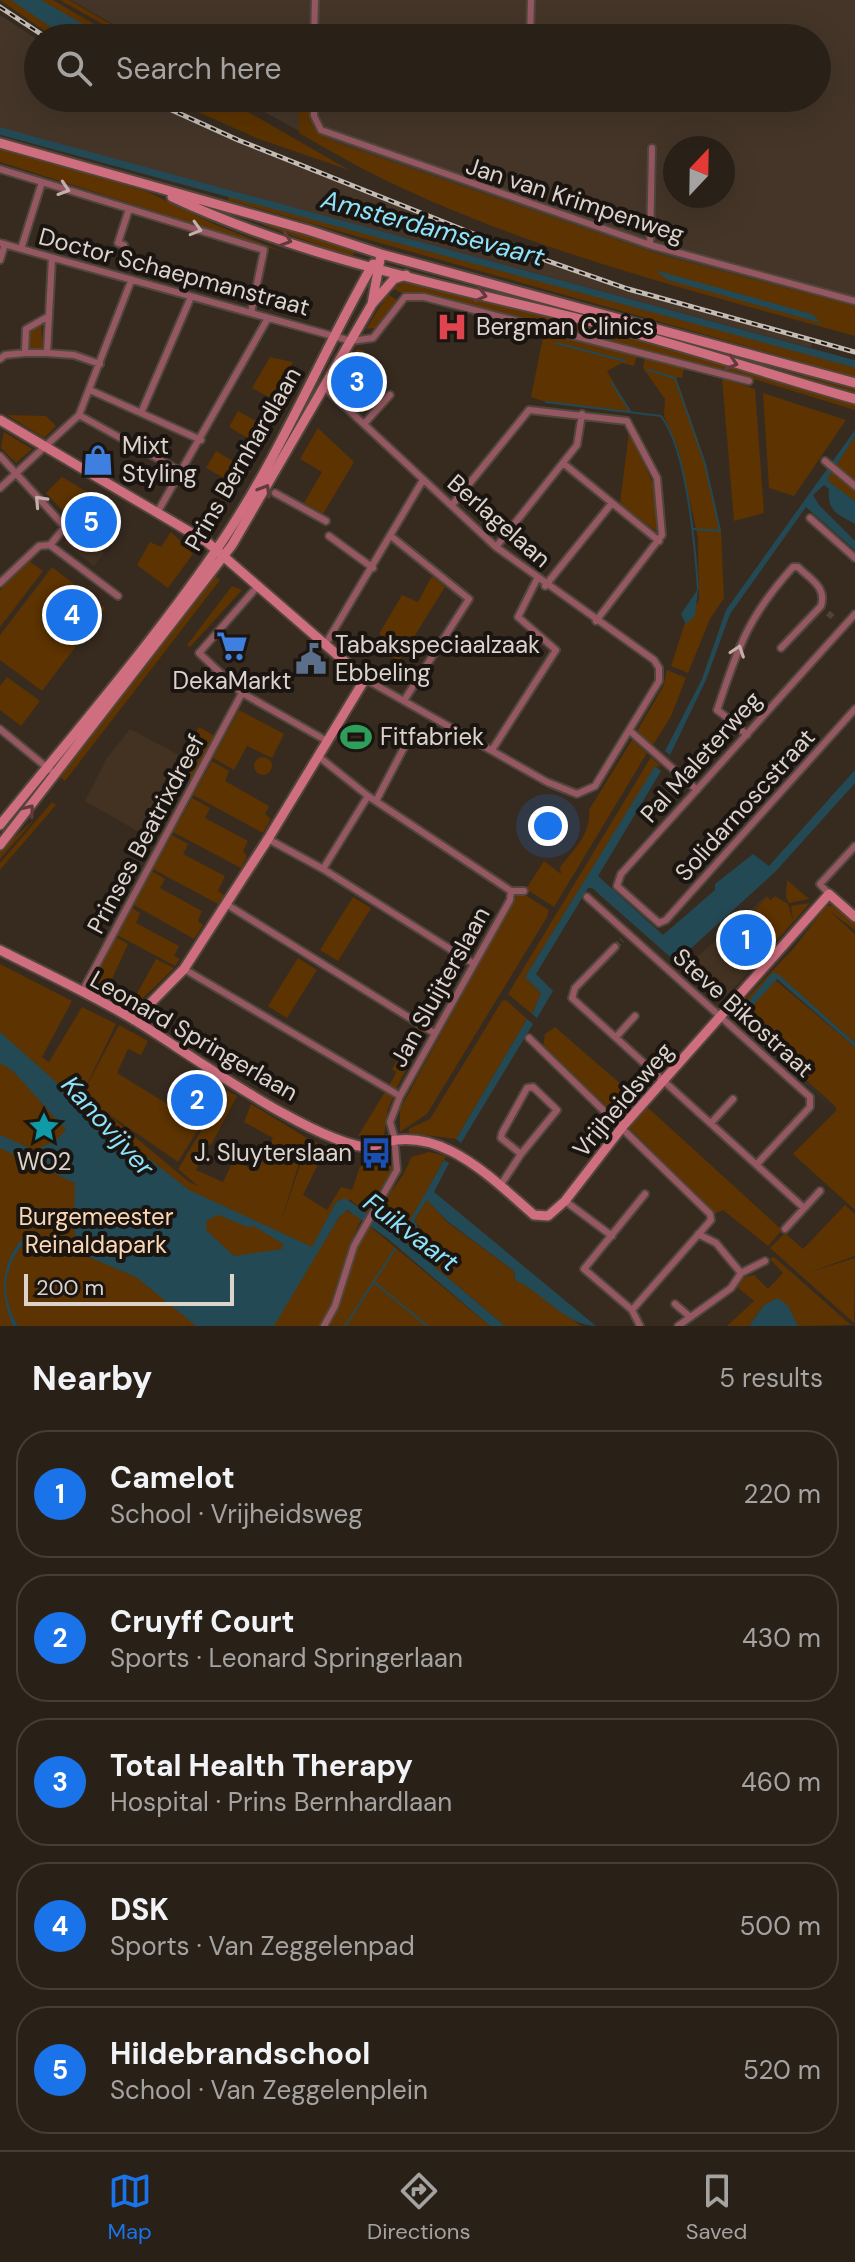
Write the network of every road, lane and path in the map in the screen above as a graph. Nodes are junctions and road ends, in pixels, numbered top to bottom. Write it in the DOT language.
graph roads {
  1 [pos="315,0"];
  2 [pos="531,0"];
  3 [pos="314,24"];
  4 [pos="530,24"];
  5 [pos="314,112"];
  6 [pos="0,143"];
  7 [pos="652,148"];
  8 [pos="0,169"];
  9 [pos="42,182"];
  10 [pos="149,186"];
  11 [pos="129,209"];
  12 [pos="2,244"];
  13 [pos="124,245"];
  14 [pos="650,245"];
  15 [pos="21,249"];
  16 [pos="381,254"];
  17 [pos="52,258"];
  18 [pos="0,260"];
  19 [pos="376,267"];
  20 [pos="406,275"];
  21 [pos="131,281"];
  22 [pos="191,297"];
  23 [pos="855,301"];
  24 [pos="372,304"];
  25 [pos="251,313"];
  26 [pos="49,316"];
  27 [pos="268,318"];
  28 [pos="337,336"];
  29 [pos="351,341"];
  30 [pos="25,353"];
  31 [pos="47,353"];
  32 [pos="0,359"];
  33 [pos="100,364"];
  34 [pos="749,381"];
  35 [pos="855,383"];
  36 [pos="325,388"];
  37 [pos="90,390"];
  38 [pos="390,395"];
  39 [pos="855,399"];
  40 [pos="141,413"];
  41 [pos="582,414"];
  42 [pos="79,415"];
  43 [pos="0,422"];
  44 [pos="364,424"];
  45 [pos="201,440"];
  46 [pos="44,448"];
  47 [pos="0,456"];
  48 [pos="827,462"];
  49 [pos="563,463"];
  50 [pos="182,472"];
  51 [pos="15,474"];
  52 [pos="423,480"];
  53 [pos="855,486"];
  54 [pos="0,488"];
  55 [pos="275,493"];
  56 [pos="612,503"];
  57 [pos="452,505"];
  58 [pos="157,515"];
  59 [pos="810,518"];
  60 [pos="326,521"];
  61 [pos="329,536"];
  62 [pos="392,537"];
  63 [pos="659,541"];
  64 [pos="50,545"];
  65 [pos="496,547"];
  66 [pos="218,555"];
  67 [pos="855,558"];
  68 [pos="373,568"];
  69 [pos="243,576"];
  70 [pos="537,579"];
  71 [pos="0,583"];
  72 [pos="545,586"];
  73 [pos="257,587"];
  74 [pos="118,596"];
  75 [pos="821,606"];
  76 [pos="828,613"];
  77 [pos="855,614"];
  78 [pos="835,619"];
  79 [pos="596,621"];
  80 [pos="843,627"];
  81 [pos="324,646"];
  82 [pos="781,648"];
  83 [pos="365,679"];
  84 [pos="242,693"];
  85 [pos="405,699"];
  86 [pos="855,709"];
  87 [pos="729,719"];
  88 [pos="736,725"];
  89 [pos="0,729"];
  90 [pos="630,731"];
  91 [pos="747,735"];
  92 [pos="408,740"];
  93 [pos="327,741"];
  94 [pos="492,750"];
  95 [pos="318,756"];
  96 [pos="53,772"];
  97 [pos="680,775"];
  98 [pos="687,781"];
  99 [pos="697,790"];
  100 [pos="368,796"];
  101 [pos="376,801"];
  102 [pos="0,825"];
  103 [pos="268,839"];
  104 [pos="0,845"];
  105 [pos="855,846"];
  106 [pos="323,869"];
  107 [pos="511,891"];
  108 [pos="524,891"];
  109 [pos="829,894"];
  110 [pos="587,897"];
  111 [pos="226,904"];
  112 [pos="855,917"];
  113 [pos="659,923"];
  114 [pos="615,947"];
  115 [pos="0,950"];
  116 [pos="474,964"];
  117 [pos="184,969"];
  118 [pos="82,992"];
  119 [pos="635,1016"];
  120 [pos="719,1017"];
  121 [pos="134,1020"];
  122 [pos="434,1033"];
  123 [pos="616,1037"];
  124 [pos="529,1038"];
  125 [pos="663,1081"];
  126 [pos="400,1096"];
  127 [pos="733,1099"];
  128 [pos="711,1123"];
  129 [pos="623,1126"];
  130 [pos="395,1145"];
  131 [pos="521,1154"];
  132 [pos="757,1164"];
  133 [pos="500,1186"];
  134 [pos="820,1191"];
  135 [pos="645,1194"];
  136 [pos="565,1201"];
  137 [pos="804,1208"];
  138 [pos="785,1229"];
  139 [pos="698,1234"];
  140 [pos="612,1236"];
  141 [pos="765,1261"];
  142 [pos="741,1273"];
  143 [pos="675,1304"];
  144 [pos="632,1310"];
  145 [pos="689,1316"];
  146 [pos="324,1326"];
  147 [pos="640,1326"];
  148 [pos="678,1326"];
  1 -- 3 [label="street"];
  2 -- 4 [label="street"];
  5 -- 14 [label="street, Jan van Krimpenweg"];
  6 -- 10 [label="main road"];
  7 -- 14 [label="street"];
  8 -- 9 [label="street"];
  9 -- 11 [label="street, one-way"];
  9 -- 15 [label="street"];
  10 -- 16 [label="main road"];
  10 -- 19 [label="main road, one-way"];
  11 -- 13 [label="street"];
  11 -- 25 [label="street, one-way"];
  12 -- 15 [label="street, Doctor Schaepmanstraat"];
  12 -- 18 [label="street"];
  14 -- 23 [label="street, Jan van Krimpenweg"];
  15 -- 17 [label="street, Doctor Schaepmanstraat"];
  16 -- 19 [label="main road, Prins Bernhardlaan"];
  16 -- 35 [label="main road"];
  17 -- 21 [label="street, Doctor Schaepmanstraat"];
  17 -- 26 [label="street"];
  19 -- 20 [label="main road"];
  19 -- 24 [label="main road, Prins Bernhardlaan"];
  19 -- 28 [label="main road, Prins Bernhardlaan"];
  20 -- 24 [label="main road, Prins Bernhardlaan"];
  20 -- 39 [label="main road, one-way"];
  21 -- 22 [label="street, Doctor Schaepmanstraat"];
  21 -- 33 [label="street"];
  22 -- 25 [label="street, Doctor Schaepmanstraat"];
  22 -- 40 [label="street"];
  24 -- 29 [label="main road, Prins Bernhardlaan"];
  25 -- 27 [label="street, Doctor Schaepmanstraat"];
  26 -- 30 [label="street"];
  26 -- 31 [label="street"];
  27 -- 28 [label="street, Doctor Schaepmanstraat"];
  27 -- 45 [label="street"];
  28 -- 29 [label="street, Doctor Schaepmanstraat"];
  28 -- 66 [label="main road, Prins Bernhardlaan"];
  29 -- 34 [label="street"];
  29 -- 36 [label="main road, Prins Bernhardlaan"];
  30 -- 31 [label="street"];
  30 -- 32 [label="street"];
  31 -- 33 [label="street"];
  33 -- 37 [label="street"];
  36 -- 44 [label="street, Berlagelaan"];
  66 -- 36 [label="main road, Prins Bernhardlaan, one-way"];
  37 -- 40 [label="street"];
  37 -- 42 [label="street"];
  38 -- 44 [label="street"];
  40 -- 45 [label="street"];
  41 -- 49 [label="street"];
  41 -- 57 [label="street"];
  41 -- 63 [label="street"];
  42 -- 46 [label="street"];
  42 -- 50 [label="street"];
  43 -- 46 [label="main road"];
  44 -- 52 [label="street, Berlagelaan"];
  45 -- 50 [label="street"];
  46 -- 51 [label="street"];
  46 -- 58 [label="main road"];
  47 -- 51 [label="street"];
  48 -- 53 [label="street"];
  49 -- 56 [label="street"];
  49 -- 65 [label="street"];
  50 -- 58 [label="street"];
  51 -- 54 [label="street"];
  64 -- 51 [label="street, one-way"];
  52 -- 57 [label="street, Berlagelaan"];
  52 -- 62 [label="street"];
  55 -- 60 [label="street"];
  56 -- 63 [label="street"];
  56 -- 72 [label="street"];
  57 -- 65 [label="street, Berlagelaan"];
  58 -- 66 [label="main road"];
  59 -- 67 [label="street"];
  61 -- 68 [label="street"];
  62 -- 68 [label="street"];
  62 -- 85 [label="street"];
  63 -- 79 [label="street"];
  64 -- 71 [label="street"];
  64 -- 74 [label="street"];
  65 -- 70 [label="street, Berlagelaan"];
  66 -- 69 [label="main road"];
  66 -- 69 [label="main road"];
  66 -- 96 [label="main road, Prins Bernhardlaan"];
  68 -- 81 [label="street"];
  69 -- 73 [label="main road"];
  70 -- 72 [label="street, Berlagelaan"];
  70 -- 94 [label="street"];
  72 -- 79 [label="street, Berlagelaan"];
  73 -- 81 [label="main road"];
  73 -- 84 [label="street"];
  75 -- 76 [label="street"];
  75 -- 82 [label="street"];
  87 -- 75 [label="street, one-way"];
  77 -- 80 [label="street, Pal Maleterweg"];
  78 -- 80 [label="street"];
  79 -- 90 [label="street, Berlagelaan"];
  80 -- 91 [label="street, Pal Maleterweg"];
  81 -- 83 [label="main road"];
  83 -- 85 [label="street"];
  83 -- 93 [label="main road"];
  84 -- 93 [label="street"];
  84 -- 118 [label="street, Prinses Beatrixdreef"];
  85 -- 94 [label="street"];
  86 -- 113 [label="street, Solidarnoscstraat"];
  88 -- 91 [label="street"];
  89 -- 96 [label="street"];
  90 -- 94 [label="street"];
  90 -- 97 [label="street"];
  91 -- 99 [label="street, Pal Maleterweg"];
  92 -- 101 [label="street"];
  93 -- 95 [label="main road"];
  95 -- 100 [label="street, Jan Sluijterslaan"];
  95 -- 103 [label="main road"];
  96 -- 102 [label="main road, Prins Bernhardlaan"];
  104 -- 96 [label="main road, Prins Bernhardlaan, one-way"];
  98 -- 99 [label="street"];
  99 -- 113 [label="street, Pal Maleterweg"];
  100 -- 101 [label="street, Jan Sluijterslaan"];
  100 -- 106 [label="street"];
  101 -- 107 [label="street, Jan Sluijterslaan"];
  103 -- 106 [label="street"];
  103 -- 111 [label="main road"];
  105 -- 109 [label="street"];
  106 -- 116 [label="street"];
  107 -- 108 [label="street"];
  107 -- 116 [label="street, Jan Sluijterslaan"];
  109 -- 112 [label="main road"];
  109 -- 120 [label="main road, Vrijheidsweg"];
  110 -- 120 [label="street, Steve Bikostraat"];
  111 -- 117 [label="main road"];
  111 -- 122 [label="street"];
  114 -- 123 [label="street"];
  115 -- 118 [label="main road, Leonard Springerlaan"];
  116 -- 122 [label="street, Jan Sluijterslaan"];
  117 -- 121 [label="main road"];
  117 -- 126 [label="street"];
  118 -- 121 [label="main road, Leonard Springerlaan"];
  119 -- 123 [label="street"];
  120 -- 125 [label="main road, Vrijheidsweg"];
  120 -- 132 [label="street, Steve Bikostraat"];
  121 -- 130 [label="main road, Leonard Springerlaan"];
  122 -- 126 [label="street, Jan Sluijterslaan"];
  123 -- 125 [label="street"];
  124 -- 129 [label="street"];
  125 -- 128 [label="street"];
  125 -- 129 [label="main road, Vrijheidsweg"];
  126 -- 130 [label="street, Jan Sluijterslaan"];
  127 -- 128 [label="street"];
  128 -- 132 [label="street"];
  129 -- 136 [label="main road, Vrijheidsweg"];
  129 -- 139 [label="street"];
  130 -- 133 [label="main road"];
  130 -- 146 [label="street, Jan Sluijterslaan"];
  131 -- 131 [label="street"];
  131 -- 133 [label="street"];
  132 -- 137 [label="street"];
  133 -- 136 [label="main road"];
  134 -- 137 [label="street"];
  135 -- 140 [label="street"];
  136 -- 140 [label="street"];
  137 -- 138 [label="street"];
  139 -- 142 [label="street"];
  139 -- 144 [label="street"];
  140 -- 144 [label="street"];
  141 -- 142 [label="street"];
  142 -- 145 [label="street"];
  143 -- 145 [label="street"];
  144 -- 147 [label="street"];
  145 -- 148 [label="street"];
}
